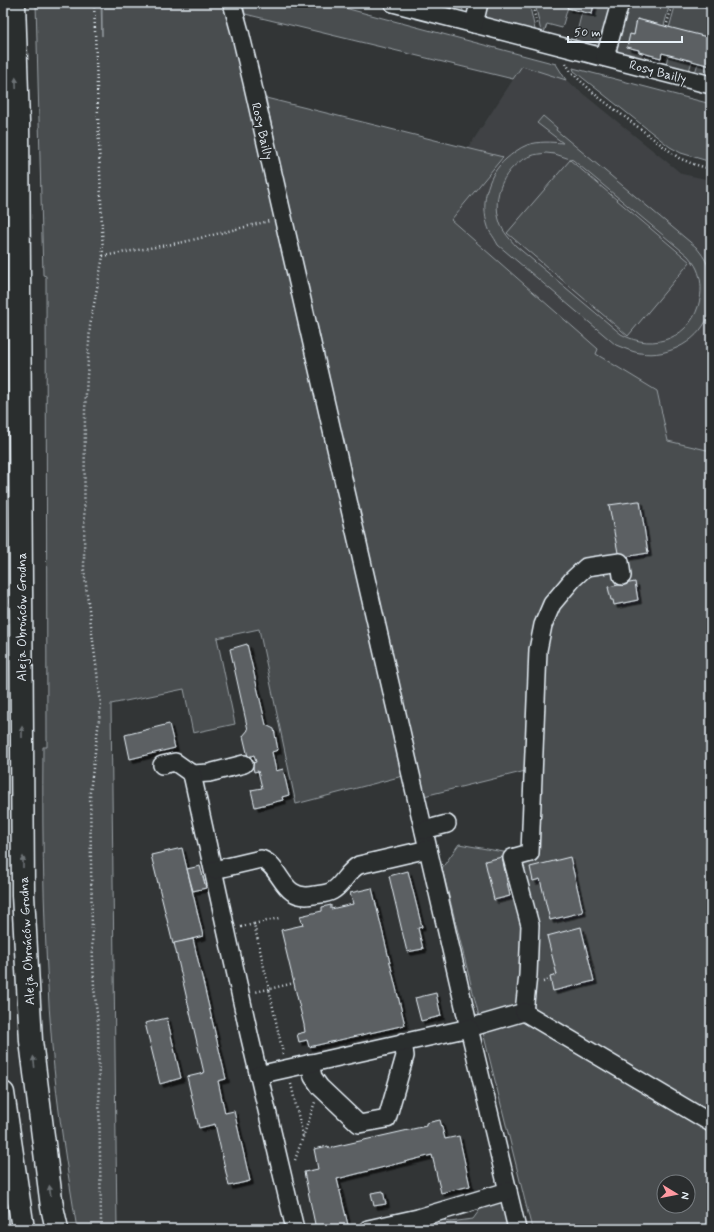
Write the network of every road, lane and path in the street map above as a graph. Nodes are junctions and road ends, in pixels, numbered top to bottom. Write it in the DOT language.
graph roads {
  1 [pos="14,3"];
  2 [pos="94,3"];
  3 [pos="232,3"];
  4 [pos="393,3"];
  5 [pos="479,3"];
  6 [pos="620,3"];
  7 [pos="673,3"];
  8 [pos="702,3"];
  9 [pos="711,5"];
  10 [pos="474,24"];
  11 [pos="666,27"];
  12 [pos="559,46"];
  13 [pos="605,57"];
  14 [pos="711,85"];
  15 [pos="711,169"];
  16 [pos="283,217"];
  17 [pos="103,256"];
  18 [pos="622,576"];
  19 [pos="244,764"];
  20 [pos="162,765"];
  21 [pos="192,774"];
  22 [pos="447,824"];
  23 [pos="424,830"];
  24 [pos="428,849"];
  25 [pos="214,870"];
  26 [pos="528,883"];
  27 [pos="523,899"];
  28 [pos="279,918"];
  29 [pos="254,924"];
  30 [pos="226,931"];
  31 [pos="241,996"];
  32 [pos="524,1012"];
  33 [pos="469,1028"];
  34 [pos="403,1042"];
  35 [pos="310,1063"];
  36 [pos="258,1075"];
  37 [pos="320,1087"];
  38 [pos="3,1093"];
  39 [pos="711,1123"];
  40 [pos="283,1180"];
  41 [pos="508,1191"];
  42 [pos="101,1222"];
  43 [pos="23,1229"];
  44 [pos="57,1229"];
  45 [pos="295,1229"];
  46 [pos="368,1229"];
  47 [pos="517,1229"];
  44 -- 1 [label="highway, Aleja Obrońców Grodna, one-way"];
  2 -- 17 [label="path"];
  3 -- 16 [label="street, Rosy Bailly"];
  4 -- 10 [label="street, Rosy Bailly"];
  5 -- 10 [label="street"];
  6 -- 13 [label="street"];
  7 -- 11 [label="path"];
  8 -- 9 [label="path"];
  10 -- 12 [label="street, Rosy Bailly"];
  12 -- 13 [label="street, Rosy Bailly"];
  12 -- 15 [label="path"];
  13 -- 14 [label="street, Rosy Bailly"];
  16 -- 17 [label="path"];
  16 -- 23 [label="street, Rosy Bailly"];
  17 -- 42 [label="path"];
  18 -- 27 [label="street"];
  19 -- 21 [label="street"];
  20 -- 21 [label="street"];
  21 -- 25 [label="street"];
  22 -- 23 [label="street"];
  23 -- 24 [label="street, Rosy Bailly"];
  24 -- 25 [label="street"];
  24 -- 33 [label="street, Rosy Bailly"];
  25 -- 30 [label="street"];
  26 -- 27 [label="street"];
  27 -- 32 [label="street"];
  28 -- 29 [label="path"];
  29 -- 30 [label="path"];
  29 -- 31 [label="path"];
  30 -- 31 [label="street"];
  31 -- 36 [label="street"];
  32 -- 33 [label="street"];
  32 -- 39 [label="street"];
  33 -- 34 [label="street"];
  33 -- 41 [label="street, Rosy Bailly"];
  34 -- 35 [label="street"];
  34 -- 37 [label="street"];
  35 -- 36 [label="street"];
  35 -- 37 [label="street"];
  36 -- 40 [label="street"];
  37 -- 40 [label="path"];
  38 -- 43 [label="highway"];
  40 -- 45 [label="street"];
  41 -- 46 [label="street"];
  41 -- 47 [label="street, Rosy Bailly"];
}
